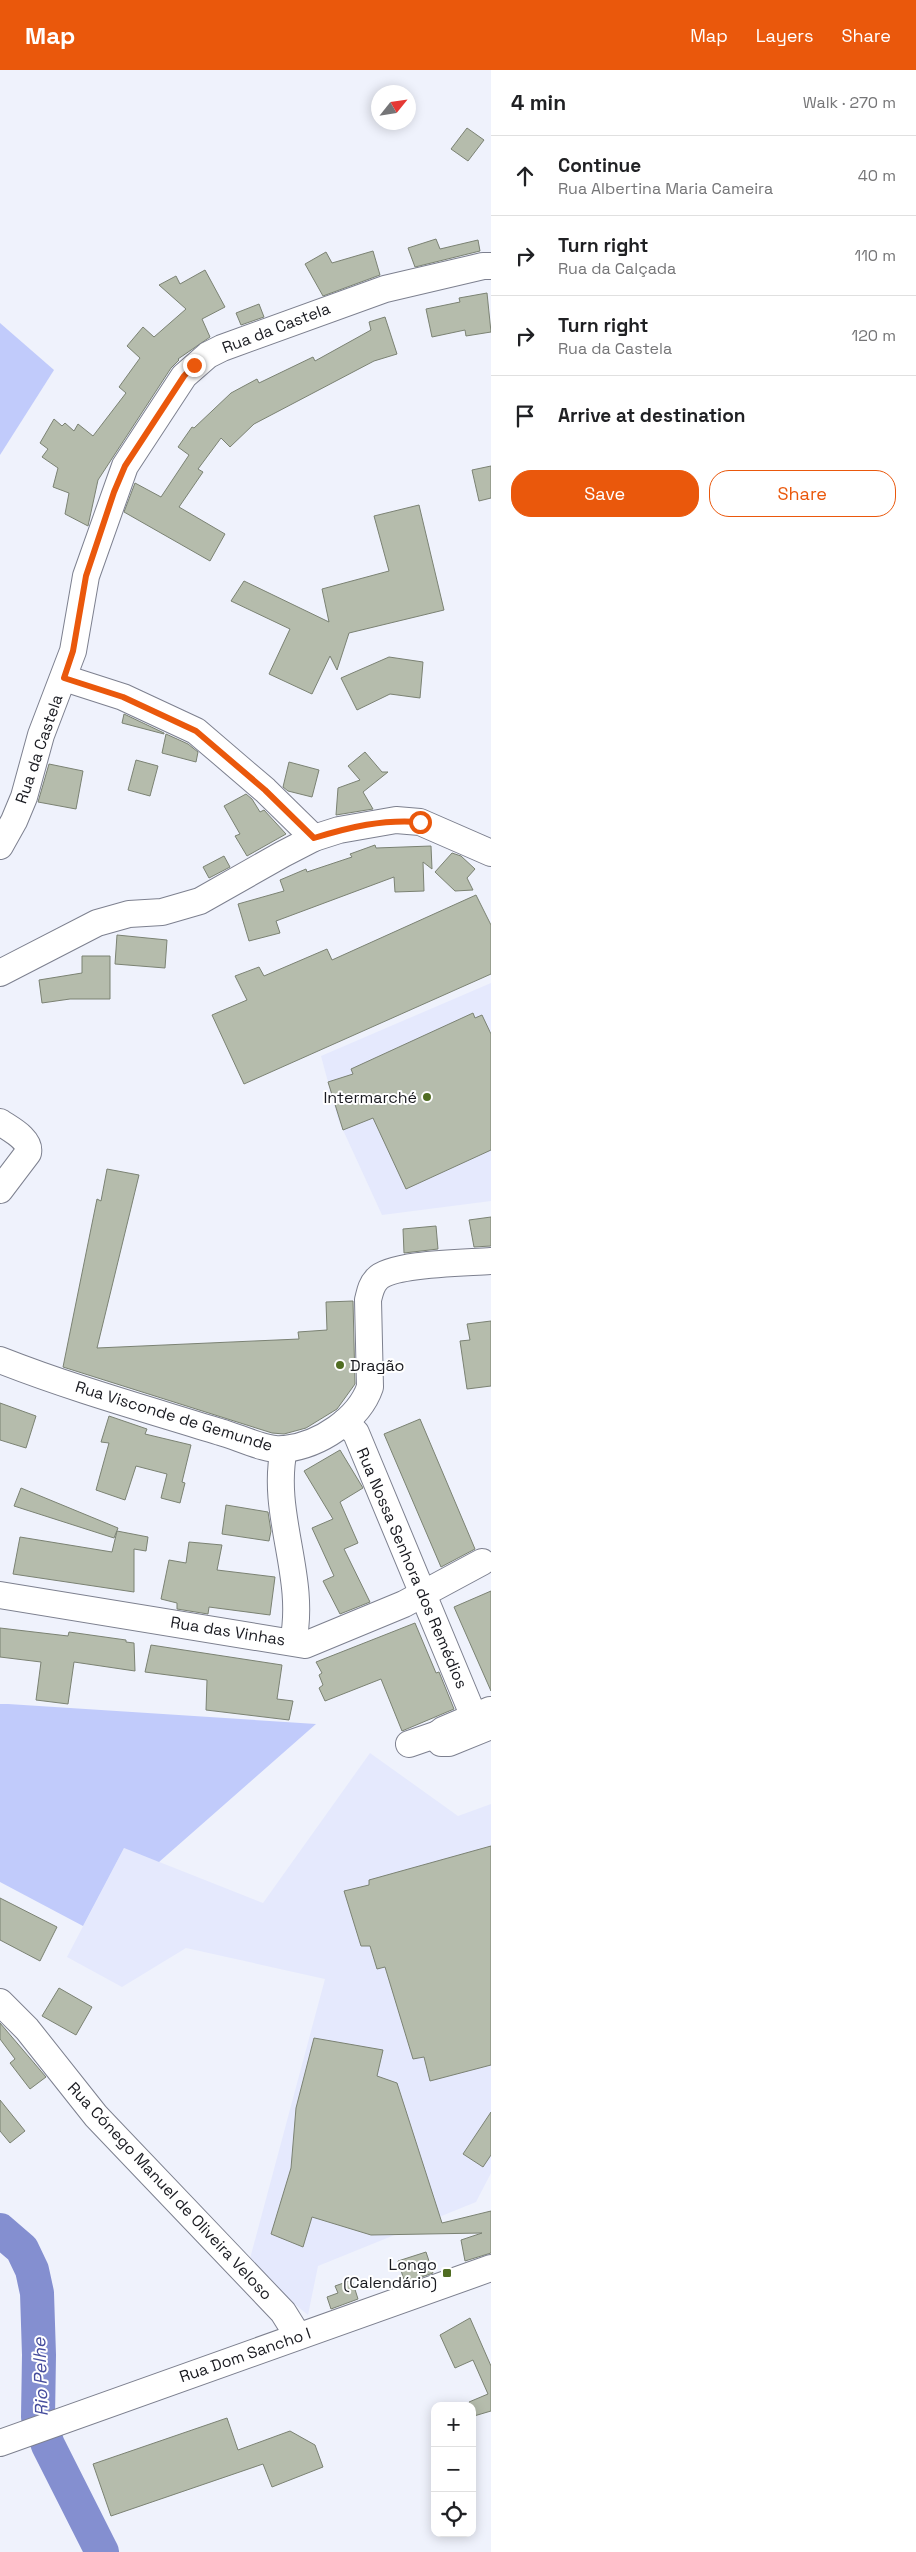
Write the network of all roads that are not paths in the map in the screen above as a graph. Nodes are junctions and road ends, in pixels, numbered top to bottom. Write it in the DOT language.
graph roads {
  1 [pos="491,266"];
  2 [pos="64,678"];
  3 [pos="314,838"];
  4 [pos="0,846"];
  5 [pos="491,854"];
  6 [pos="0,973"];
  7 [pos="0,1122"];
  8 [pos="0,1190"];
  9 [pos="491,1260"];
  10 [pos="0,1360"];
  11 [pos="345,1422"];
  12 [pos="284,1449"];
  13 [pos="482,1562"];
  14 [pos="424,1593"];
  15 [pos="0,1595"];
  16 [pos="293,1642"];
  17 [pos="485,1718"];
  18 [pos="409,1744"];
  19 [pos="0,2002"];
  20 [pos="491,2268"];
  21 [pos="298,2336"];
  22 [pos="0,2443"];
  1 -- 2 [label="street, Rua da Castela"];
  2 -- 3 [label="street"];
  2 -- 4 [label="street, Rua da Castela"];
  3 -- 5 [label="street"];
  3 -- 6 [label="street"];
  7 -- 8 [label="street"];
  9 -- 11 [label="street, Rua Visconde de Gemunde"];
  10 -- 12 [label="street, Rua Visconde de Gemunde"];
  11 -- 12 [label="street, Rua Visconde de Gemunde"];
  11 -- 14 [label="street, Rua Nossa Senhora dos Remédios"];
  12 -- 16 [label="street, Rua das Vinhas"];
  13 -- 14 [label="street"];
  14 -- 16 [label="street"];
  14 -- 17 [label="street, Rua Nossa Senhora dos Remédios"];
  15 -- 16 [label="street, Rua das Vinhas"];
  17 -- 18 [label="street, Rua Nossa Senhora dos Remédios"];
  19 -- 21 [label="street, Rua Cónego Manuel de Oliveira Veloso"];
  20 -- 21 [label="street, Rua Dom Sancho I"];
  21 -- 22 [label="street, Rua Dom Sancho I"];
}
